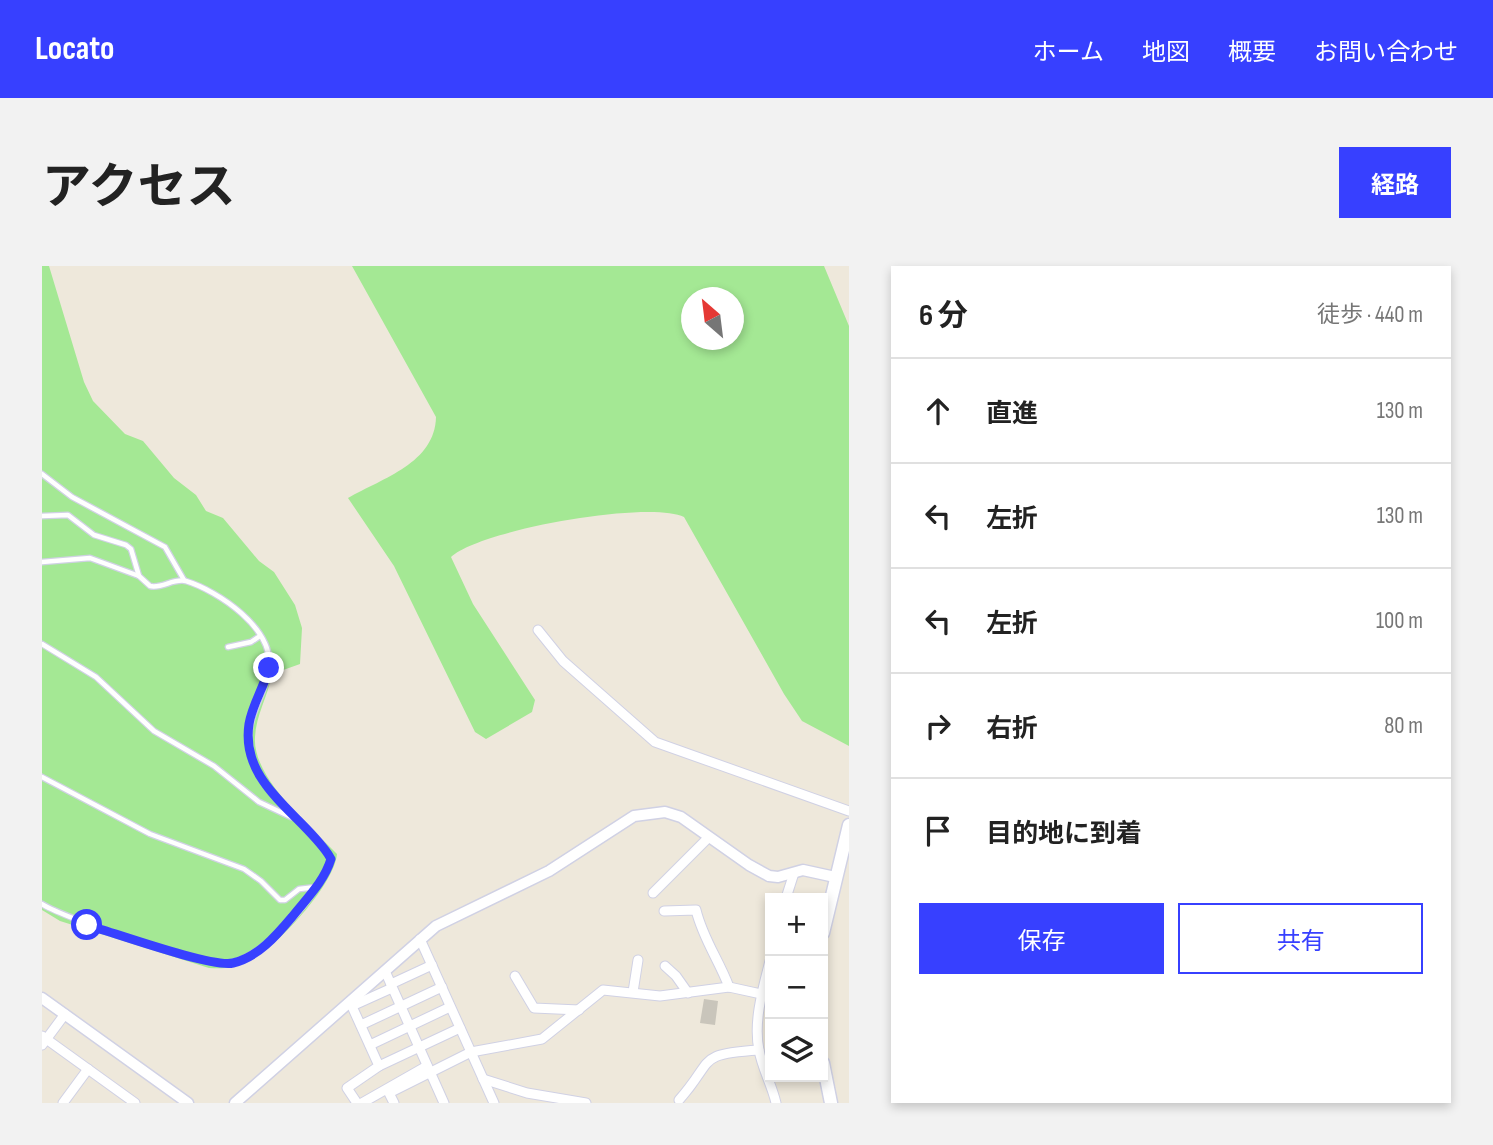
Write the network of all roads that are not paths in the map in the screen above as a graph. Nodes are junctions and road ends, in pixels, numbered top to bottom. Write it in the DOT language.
graph roads {
  1 [pos="42,474"];
  2 [pos="42,516"];
  3 [pos="42,562"];
  4 [pos="139,576"];
  5 [pos="184,581"];
  6 [pos="538,630"];
  7 [pos="260,636"];
  8 [pos="42,644"];
  9 [pos="228,648"];
  10 [pos="42,777"];
  11 [pos="849,811"];
  12 [pos="295,819"];
  13 [pos="849,825"];
  14 [pos="709,837"];
  15 [pos="794,873"];
  16 [pos="835,877"];
  17 [pos="316,887"];
  18 [pos="653,893"];
  19 [pos="788,893"];
  20 [pos="42,904"];
  21 [pos="828,910"];
  22 [pos="664,911"];
  23 [pos="420,939"];
  24 [pos="638,960"];
  25 [pos="432,965"];
  26 [pos="665,966"];
  27 [pos="385,971"];
  28 [pos="515,976"];
  29 [pos="391,986"];
  30 [pos="442,987"];
  31 [pos="729,987"];
  32 [pos="633,992"];
  33 [pos="688,993"];
  34 [pos="765,995"];
  35 [pos="42,998"];
  36 [pos="765,1003"];
  37 [pos="351,1004"];
  38 [pos="401,1007"];
  39 [pos="450,1007"];
  40 [pos="579,1010"];
  41 [pos="65,1014"];
  42 [pos="361,1026"];
  43 [pos="410,1027"];
  44 [pos="460,1028"];
  45 [pos="43,1040"];
  46 [pos="370,1045"];
  47 [pos="419,1047"];
  48 [pos="759,1050"];
  49 [pos="471,1052"];
  50 [pos="379,1066"];
  51 [pos="88,1069"];
  52 [pos="429,1069"];
  53 [pos="483,1079"];
  54 [pos="827,1082"];
  55 [pos="679,1100"];
  56 [pos="129,1101"];
  57 [pos="184,1102"];
  58 [pos="63,1103"];
  59 [pos="235,1103"];
  60 [pos="360,1103"];
  61 [pos="394,1103"];
  62 [pos="444,1103"];
  63 [pos="495,1103"];
  64 [pos="586,1103"];
  65 [pos="776,1103"];
  66 [pos="831,1103"];
  1 -- 5 [label="lane"];
  2 -- 4 [label="lane"];
  3 -- 4 [label="lane"];
  4 -- 5 [label="lane"];
  5 -- 7 [label="lane"];
  6 -- 11 [label="street"];
  7 -- 9 [label="lane"];
  7 -- 12 [label="lane"];
  8 -- 12 [label="lane"];
  10 -- 17 [label="lane"];
  12 -- 17 [label="lane"];
  13 -- 16 [label="main road"];
  14 -- 15 [label="street"];
  14 -- 18 [label="street"];
  14 -- 23 [label="street"];
  15 -- 16 [label="street"];
  15 -- 19 [label="street"];
  16 -- 21 [label="main road"];
  17 -- 20 [label="lane"];
  22 -- 31 [label="street"];
  23 -- 25 [label="street"];
  23 -- 27 [label="street"];
  24 -- 32 [label="street"];
  25 -- 29 [label="street"];
  25 -- 30 [label="street"];
  26 -- 33 [label="street"];
  27 -- 29 [label="street"];
  27 -- 37 [label="street"];
  28 -- 40 [label="street"];
  29 -- 37 [label="street"];
  29 -- 38 [label="street"];
  30 -- 38 [label="street"];
  30 -- 39 [label="street"];
  31 -- 33 [label="street"];
  31 -- 34 [label="street"];
  32 -- 33 [label="street"];
  32 -- 40 [label="street"];
  35 -- 41 [label="street"];
  36 -- 48 [label="street"];
  37 -- 42 [label="street"];
  37 -- 59 [label="street"];
  38 -- 42 [label="street"];
  38 -- 43 [label="street"];
  39 -- 43 [label="street"];
  39 -- 44 [label="street"];
  40 -- 49 [label="street"];
  41 -- 45 [label="street"];
  41 -- 57 [label="street"];
  42 -- 46 [label="street"];
  43 -- 46 [label="street"];
  43 -- 47 [label="street"];
  44 -- 47 [label="street"];
  44 -- 49 [label="street"];
  45 -- 51 [label="street"];
  46 -- 50 [label="street"];
  47 -- 50 [label="street"];
  47 -- 52 [label="street"];
  48 -- 55 [label="street"];
  48 -- 65 [label="street"];
  49 -- 52 [label="street"];
  49 -- 53 [label="street"];
  50 -- 60 [label="street"];
  51 -- 56 [label="street"];
  51 -- 58 [label="street"];
  52 -- 60 [label="street"];
  52 -- 61 [label="street"];
  52 -- 62 [label="street"];
  53 -- 63 [label="street"];
  53 -- 64 [label="street"];
  54 -- 66 [label="main road"];
}
